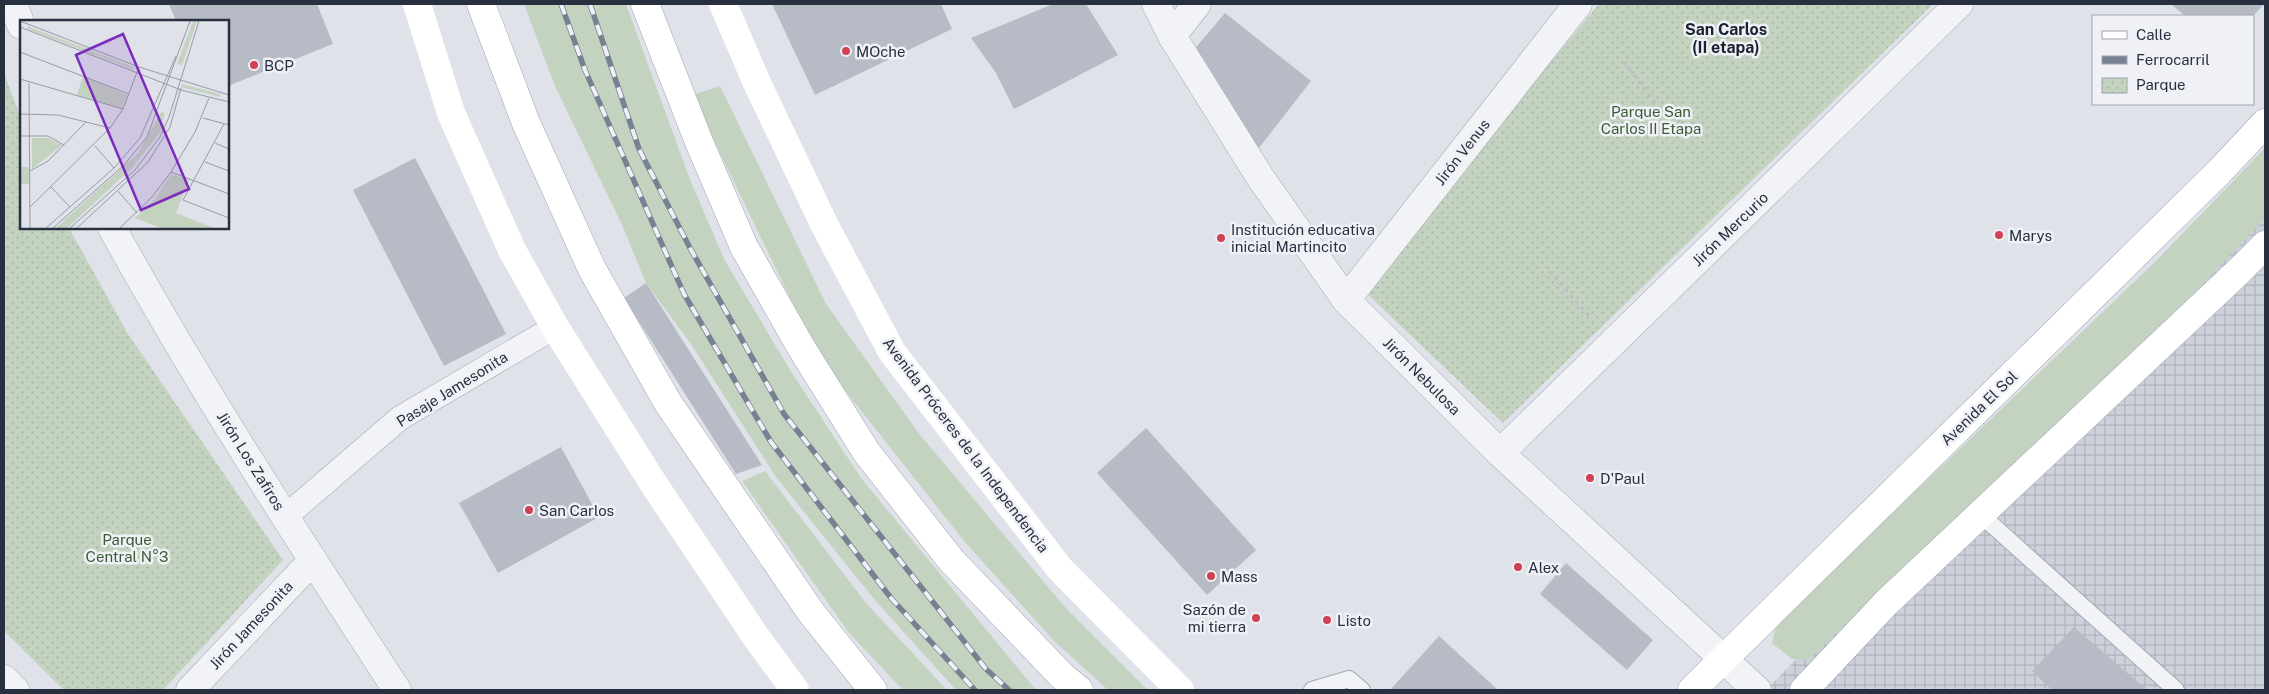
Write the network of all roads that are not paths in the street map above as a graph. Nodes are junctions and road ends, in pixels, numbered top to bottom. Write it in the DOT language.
graph roads {
  1 [pos="13,4"];
  2 [pos="417,4"];
  3 [pos="481,4"];
  4 [pos="645,4"];
  5 [pos="723,4"];
  6 [pos="1156,4"];
  7 [pos="1197,4"];
  8 [pos="1578,4"];
  9 [pos="1959,4"];
  10 [pos="20,22"];
  11 [pos="1172,36"];
  12 [pos="2265,123"];
  13 [pos="113,229"];
  14 [pos="2263,251"];
  15 [pos="1346,300"];
  16 [pos="555,327"];
  17 [pos="1500,453"];
  18 [pos="1980,514"];
  19 [pos="285,517"];
  20 [pos="312,560"];
  21 [pos="1724,658"];
  22 [pos="4,679"];
  23 [pos="15,690"];
  24 [pos="190,690"];
  25 [pos="397,690"];
  26 [pos="795,690"];
  27 [pos="873,690"];
  28 [pos="1079,690"];
  29 [pos="1180,690"];
  30 [pos="1312,690"];
  31 [pos="1362,690"];
  32 [pos="1692,690"];
  33 [pos="1757,690"];
  34 [pos="1804,690"];
  35 [pos="2176,690"];
  1 -- 10 [label="street"];
  2 -- 16 [label="main road"];
  3 -- 27 [label="main road"];
  4 -- 28 [label="main road"];
  5 -- 29 [label="main road, Avenida Próceres de la Independencia"];
  6 -- 11 [label="street, Jirón Nebulosa"];
  7 -- 11 [label="street"];
  8 -- 15 [label="street, Jirón Venus"];
  9 -- 17 [label="street, Jirón Mercurio"];
  11 -- 15 [label="street, Jirón Nebulosa"];
  12 -- 21 [label="main road, Avenida El Sol"];
  13 -- 19 [label="street, Jirón Los Zafiros"];
  14 -- 18 [label="main road"];
  15 -- 17 [label="street, Jirón Nebulosa"];
  16 -- 19 [label="street, Pasaje Jamesonita"];
  16 -- 26 [label="main road"];
  17 -- 21 [label="street, Jirón Nebulosa"];
  18 -- 34 [label="main road"];
  18 -- 35 [label="lane"];
  19 -- 20 [label="street, Jirón Los Zafiros"];
  20 -- 24 [label="street, Jirón Jamesonita"];
  20 -- 25 [label="street, Jirón Los Zafiros"];
  21 -- 32 [label="main road, Avenida El Sol"];
  21 -- 33 [label="street, Jirón Nebulosa"];
  22 -- 23 [label="street"];
  30 -- 31 [label="lane"];
}
